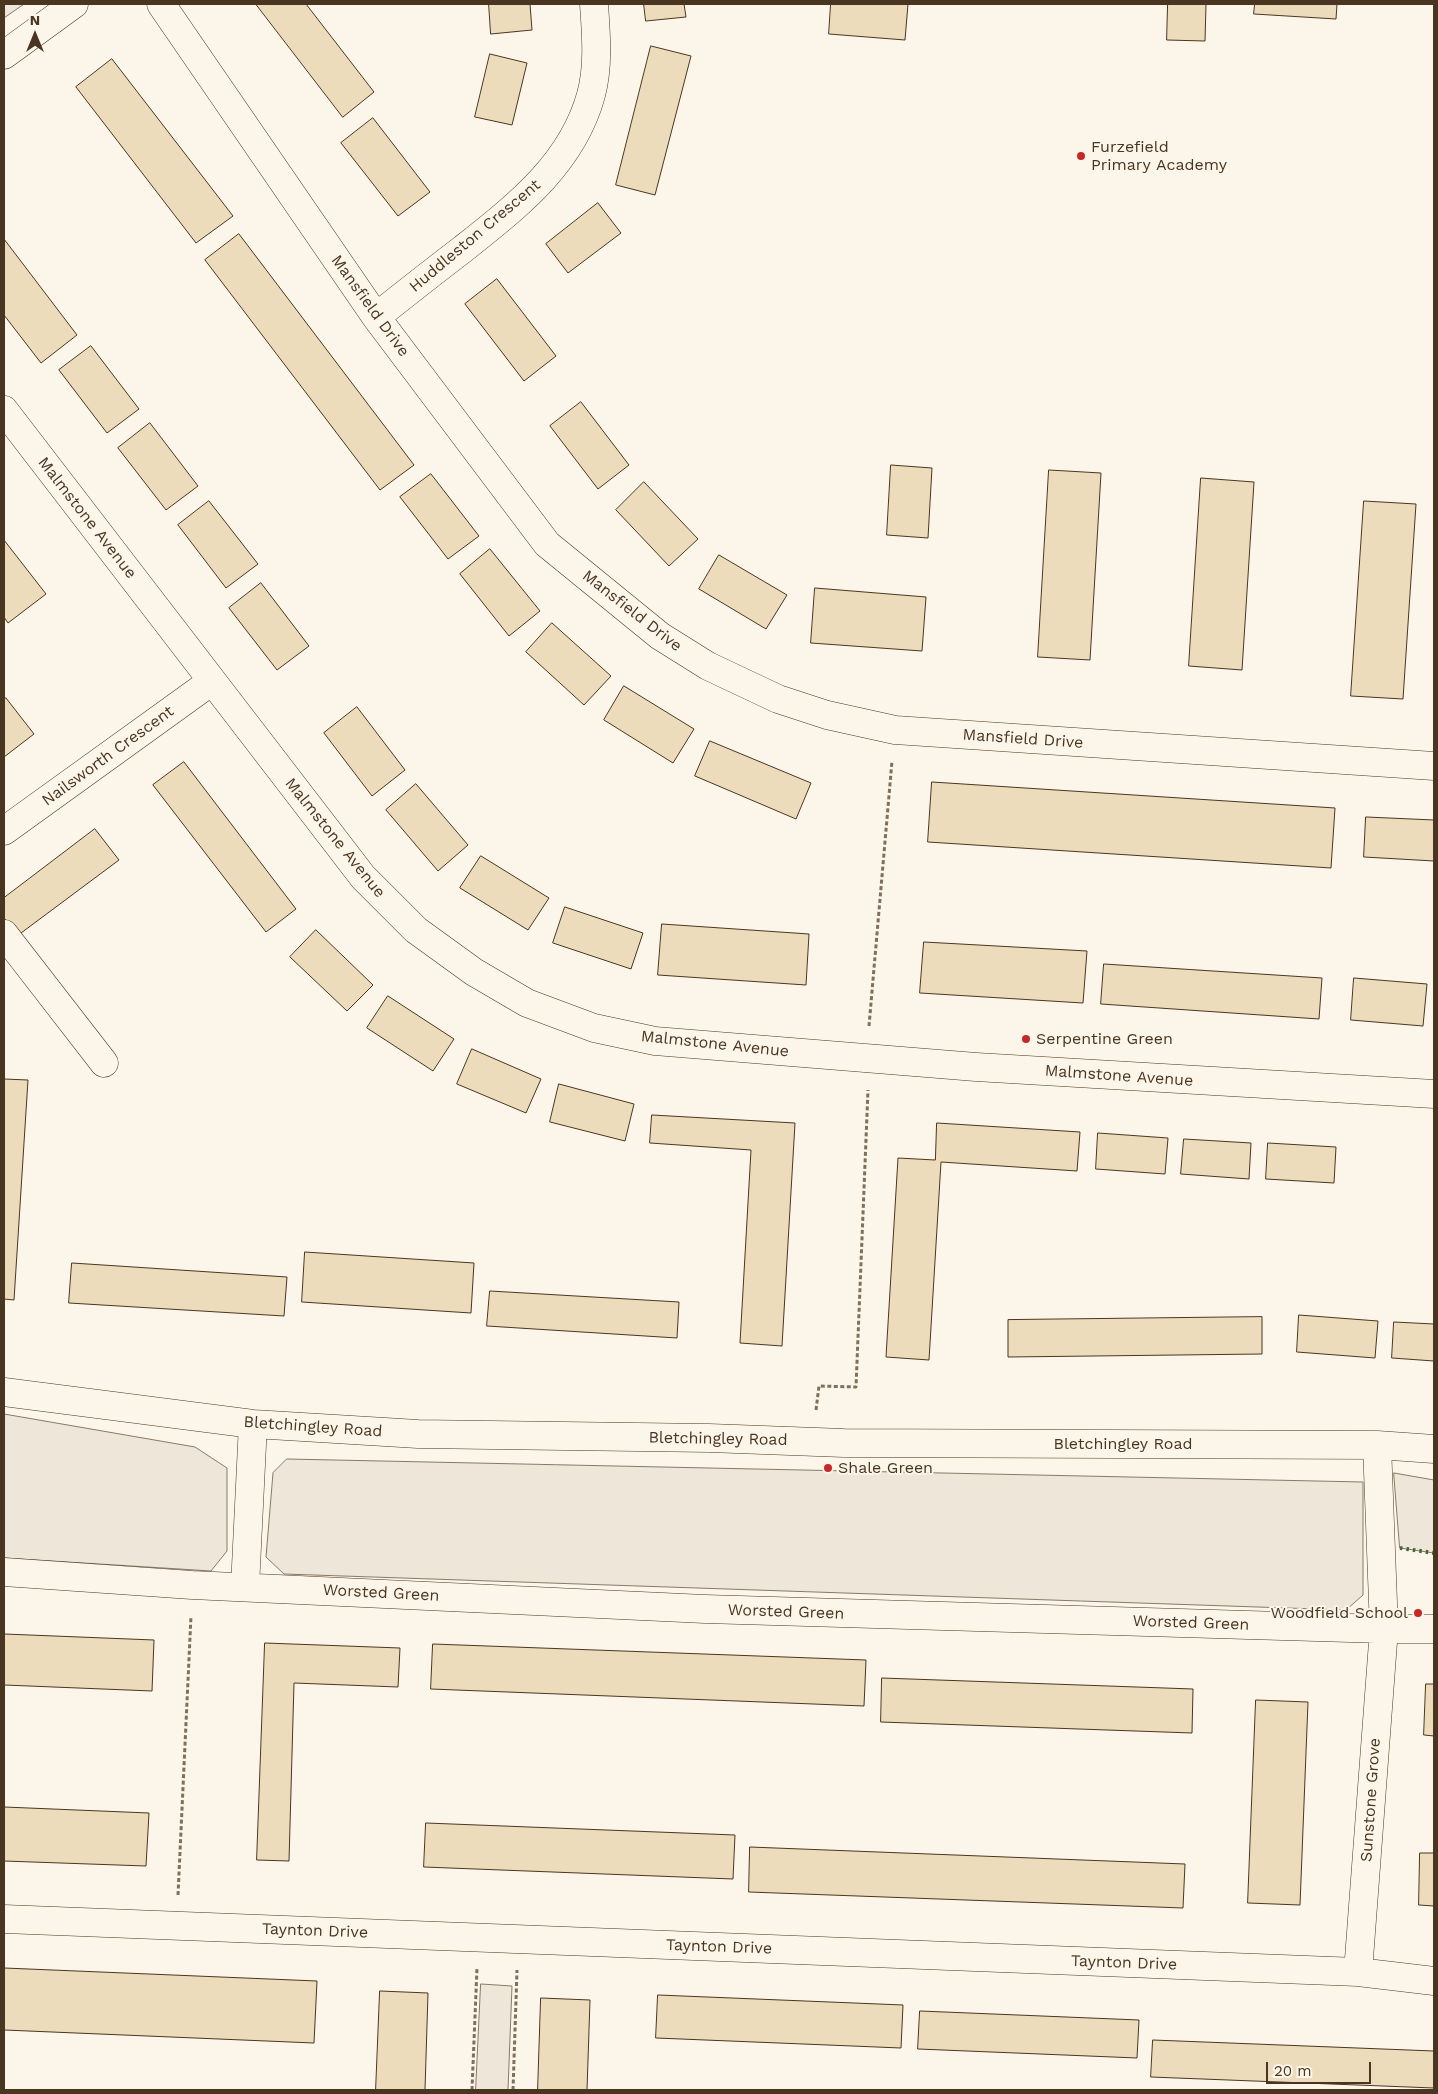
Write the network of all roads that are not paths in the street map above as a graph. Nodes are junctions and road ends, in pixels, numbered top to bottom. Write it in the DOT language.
graph roads {
  1 [pos="74,4"];
  2 [pos="162,4"];
  3 [pos="594,4"];
  4 [pos="4,55"];
  5 [pos="376,317"];
  6 [pos="4,410"];
  7 [pos="212,681"];
  8 [pos="1434,766"];
  9 [pos="4,831"];
  10 [pos="4,934"];
  11 [pos="104,1063"];
  12 [pos="1434,1094"];
  13 [pos="4,1392"];
  14 [pos="253,1424"];
  15 [pos="1377,1445"];
  16 [pos="1434,1449"];
  17 [pos="4,1572"];
  18 [pos="245,1586"];
  19 [pos="1384,1629"];
  20 [pos="1434,1629"];
  21 [pos="4,1919"];
  22 [pos="1358,1972"];
  23 [pos="1434,1981"];
  1 -- 4 [label="street"];
  2 -- 5 [label="street, Mansfield Drive"];
  3 -- 5 [label="street, Huddleston Crescent"];
  5 -- 8 [label="street, Mansfield Drive"];
  6 -- 7 [label="street, Malmstone Avenue"];
  7 -- 9 [label="street, Nailsworth Crescent"];
  7 -- 12 [label="street, Malmstone Avenue"];
  10 -- 11 [label="street"];
  13 -- 14 [label="street, Bletchingley Road"];
  14 -- 15 [label="street, Bletchingley Road"];
  14 -- 18 [label="street"];
  15 -- 16 [label="street, Bletchingley Road"];
  15 -- 19 [label="street"];
  17 -- 18 [label="street, Worsted Green"];
  18 -- 19 [label="street, Worsted Green"];
  19 -- 20 [label="street, Worsted Green"];
  19 -- 22 [label="street, Sunstone Grove"];
  21 -- 22 [label="street, Taynton Drive"];
  22 -- 23 [label="street, Taynton Drive"];
}
